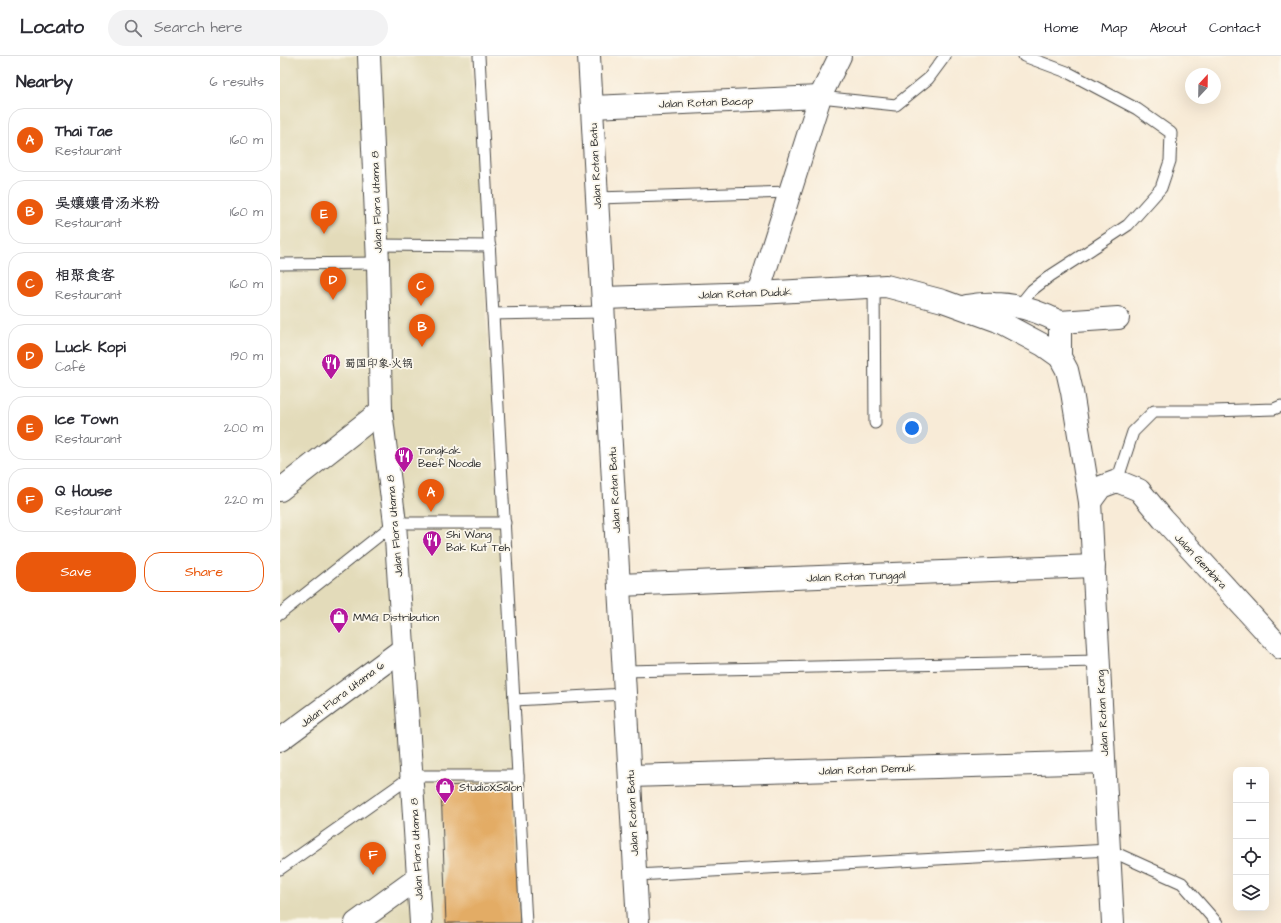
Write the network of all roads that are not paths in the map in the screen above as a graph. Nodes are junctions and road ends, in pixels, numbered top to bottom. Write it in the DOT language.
graph roads {
  1 [pos="369,56"];
  2 [pos="479,56"];
  3 [pos="589,56"];
  4 [pos="840,56"];
  5 [pos="945,56"];
  6 [pos="1024,56"];
  7 [pos="820,97"];
  8 [pos="592,107"];
  9 [pos="790,192"];
  10 [pos="597,198"];
  11 [pos="490,246"];
  12 [pos="378,254"];
  13 [pos="280,264"];
  14 [pos="880,286"];
  15 [pos="758,293"];
  16 [pos="951,304"];
  17 [pos="603,305"];
  18 [pos="1019,306"];
  19 [pos="493,314"];
  20 [pos="1118,318"];
  21 [pos="1060,322"];
  22 [pos="1060,357"];
  23 [pos="1281,406"];
  24 [pos="381,412"];
  25 [pos="876,423"];
  26 [pos="1117,481"];
  27 [pos="280,490"];
  28 [pos="1090,502"];
  29 [pos="395,523"];
  30 [pos="505,524"];
  31 [pos="1094,566"];
  32 [pos="619,585"];
  33 [pos="280,614"];
  34 [pos="1281,648"];
  35 [pos="403,649"];
  36 [pos="1099,661"];
  37 [pos="624,671"];
  38 [pos="625,694"];
  39 [pos="514,700"];
  40 [pos="280,740"];
  41 [pos="1104,762"];
  42 [pos="412,776"];
  43 [pos="518,776"];
  44 [pos="630,776"];
  45 [pos="1109,850"];
  46 [pos="280,868"];
  47 [pos="636,875"];
  48 [pos="418,878"];
  49 [pos="356,923"];
  50 [pos="421,923"];
  51 [pos="526,923"];
  52 [pos="638,923"];
  53 [pos="1113,923"];
  54 [pos="1217,923"];
  1 -- 12 [label="street, Jalan Flora Utama 8"];
  2 -- 11 [label="lane"];
  3 -- 8 [label="street, Jalan Rotan Batu"];
  4 -- 7 [label="street"];
  5 -- 7 [label="lane"];
  6 -- 18 [label="lane"];
  7 -- 8 [label="street, Jalan Rotan Bacap"];
  7 -- 9 [label="street"];
  8 -- 10 [label="street, Jalan Rotan Batu"];
  9 -- 10 [label="lane"];
  9 -- 15 [label="street"];
  10 -- 17 [label="street, Jalan Rotan Batu"];
  11 -- 12 [label="lane"];
  11 -- 19 [label="lane"];
  12 -- 13 [label="lane"];
  12 -- 24 [label="street, Jalan Flora Utama 8"];
  14 -- 15 [label="street, Jalan Rotan Duduk"];
  14 -- 16 [label="street, Jalan Rotan Duduk"];
  14 -- 25 [label="lane"];
  15 -- 17 [label="street, Jalan Rotan Duduk"];
  16 -- 18 [label="street"];
  16 -- 22 [label="street"];
  17 -- 19 [label="lane"];
  17 -- 32 [label="street, Jalan Rotan Batu"];
  18 -- 21 [label="street"];
  19 -- 30 [label="lane"];
  20 -- 21 [label="street"];
  21 -- 22 [label="street"];
  22 -- 28 [label="street, Jalan Rotan Kong"];
  23 -- 26 [label="lane"];
  24 -- 27 [label="street"];
  24 -- 29 [label="street, Jalan Flora Utama 8"];
  26 -- 28 [label="street"];
  26 -- 34 [label="street, Jalan Gembira"];
  28 -- 31 [label="street, Jalan Rotan Kong"];
  29 -- 30 [label="lane"];
  29 -- 33 [label="lane"];
  29 -- 35 [label="street, Jalan Flora Utama 8"];
  30 -- 39 [label="lane"];
  31 -- 32 [label="street, Jalan Rotan Tunggal"];
  31 -- 36 [label="street, Jalan Rotan Kong"];
  32 -- 37 [label="street, Jalan Rotan Batu"];
  35 -- 40 [label="street, Jalan Flora Utama 6"];
  35 -- 42 [label="street, Jalan Flora Utama 8"];
  36 -- 37 [label="lane"];
  36 -- 41 [label="street, Jalan Rotan Kong"];
  37 -- 38 [label="street, Jalan Rotan Batu"];
  38 -- 39 [label="lane"];
  38 -- 44 [label="street, Jalan Rotan Batu"];
  39 -- 43 [label="lane"];
  41 -- 44 [label="street, Jalan Rotan Demuk"];
  41 -- 45 [label="street, Jalan Rotan Kong"];
  42 -- 43 [label="lane"];
  42 -- 46 [label="lane"];
  42 -- 48 [label="street, Jalan Flora Utama 8"];
  43 -- 51 [label="lane"];
  44 -- 47 [label="street, Jalan Rotan Batu"];
  45 -- 47 [label="lane"];
  45 -- 53 [label="street, Jalan Rotan Kong"];
  45 -- 54 [label="lane"];
  47 -- 52 [label="street, Jalan Rotan Batu"];
  48 -- 49 [label="street"];
  48 -- 50 [label="street, Jalan Flora Utama 8"];
}
